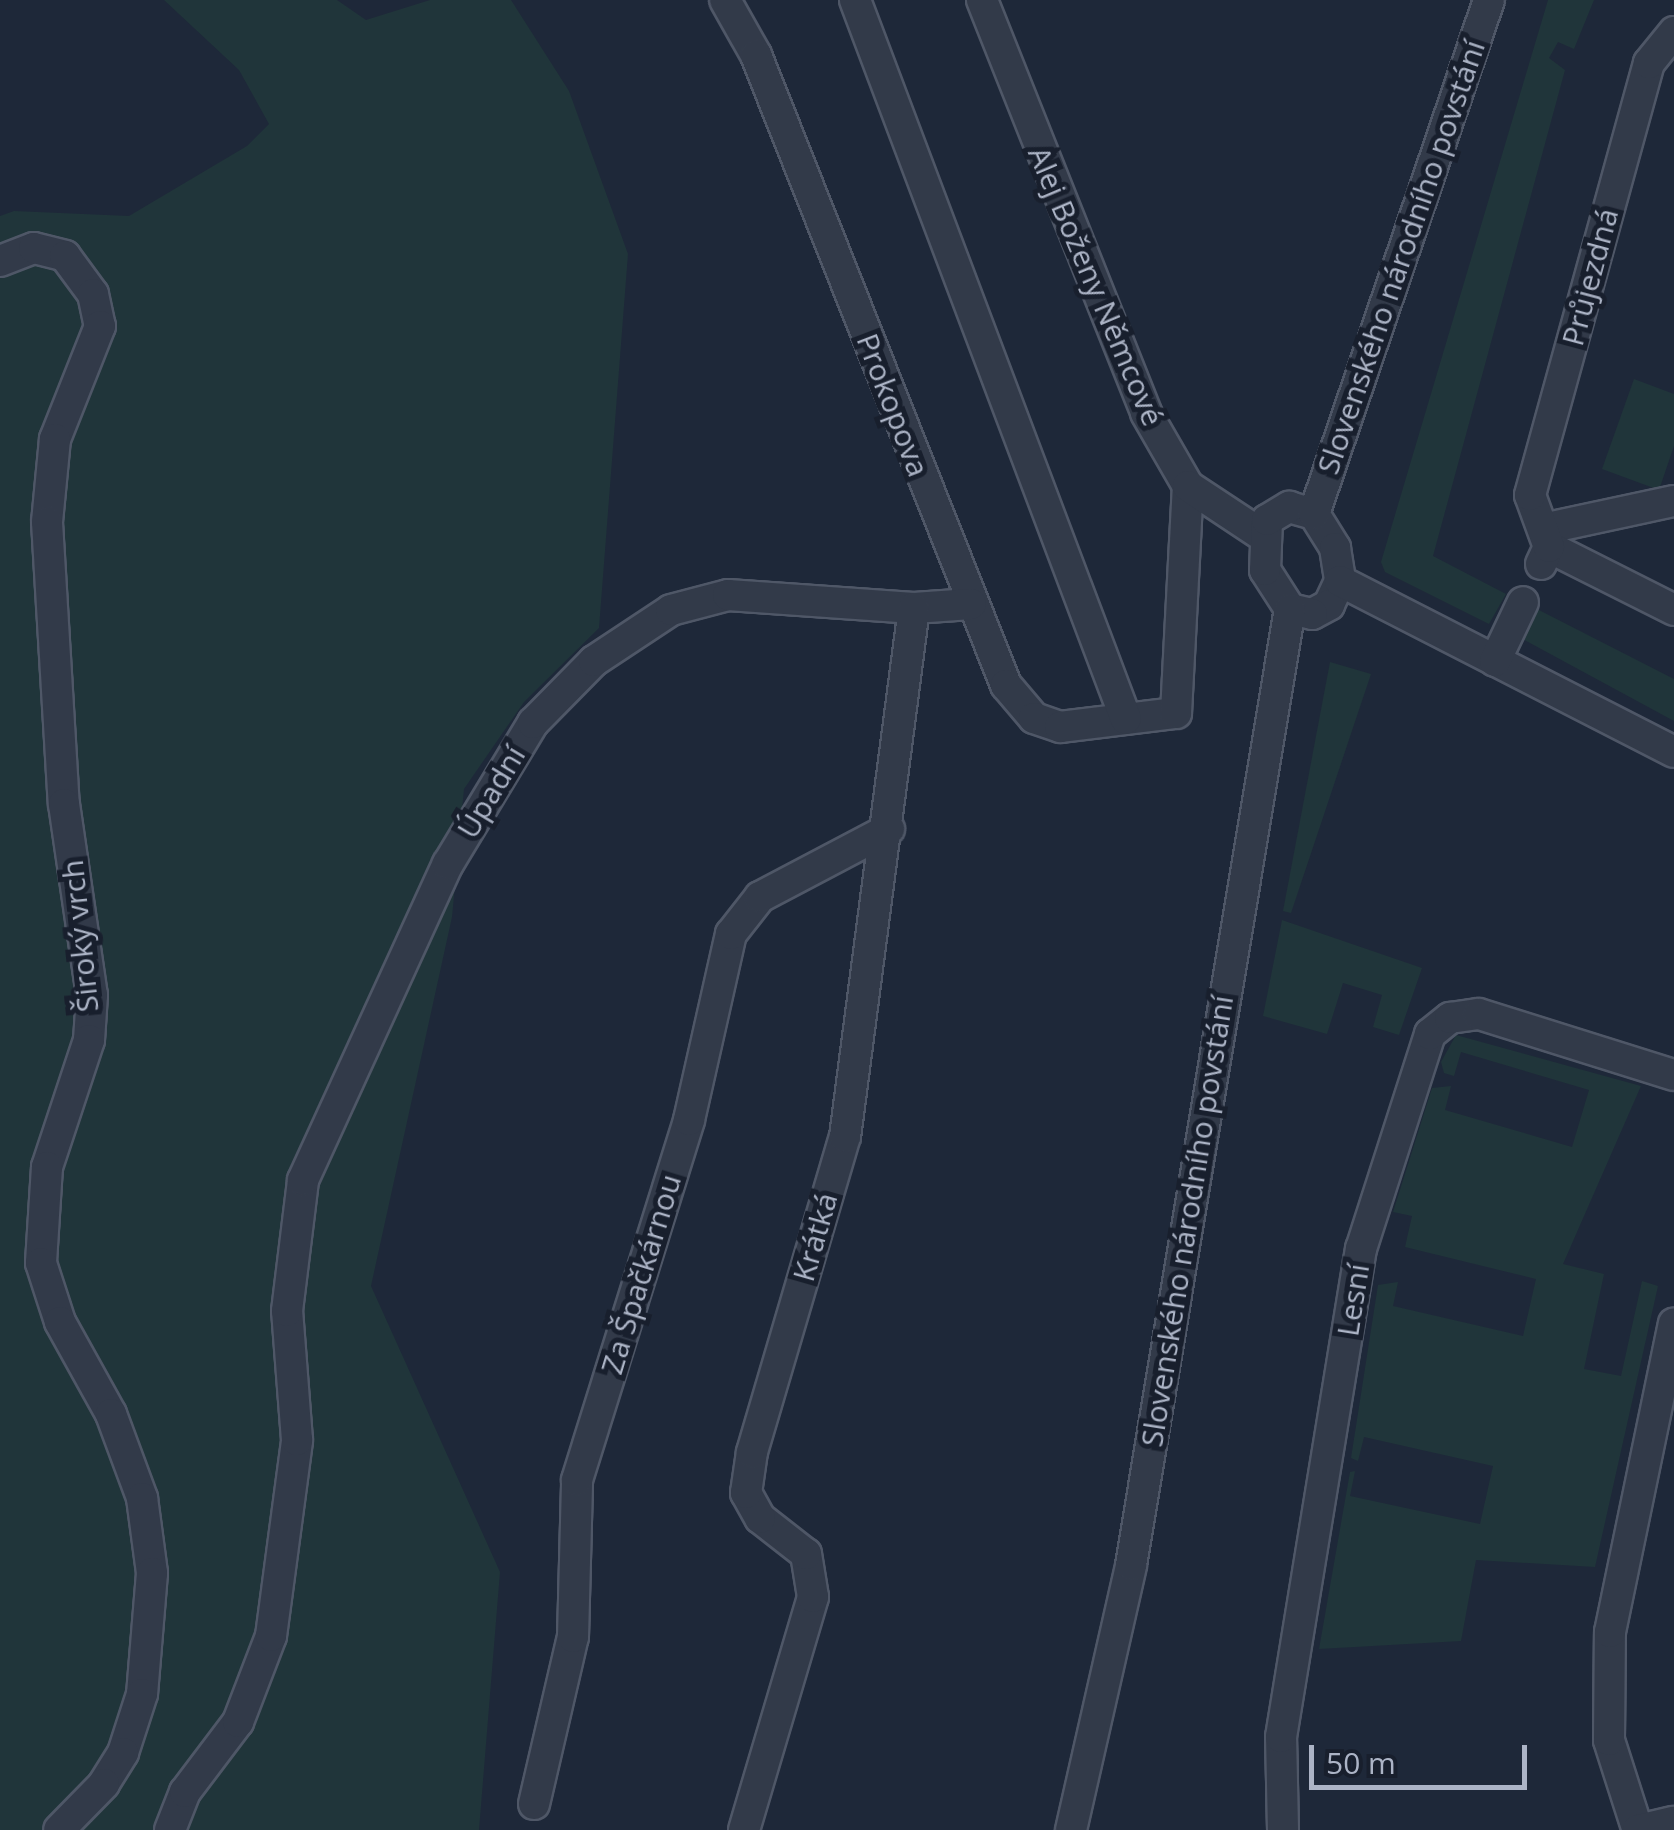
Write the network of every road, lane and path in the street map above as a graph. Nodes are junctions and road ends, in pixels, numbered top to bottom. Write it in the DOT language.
graph roads {
  1 [pos="725,0"];
  2 [pos="855,0"];
  3 [pos="982,0"];
  4 [pos="1489,0"];
  5 [pos="1674,32"];
  6 [pos="0,261"];
  7 [pos="1188,486"];
  8 [pos="1674,501"];
  9 [pos="1314,514"];
  10 [pos="1262,535"];
  11 [pos="1545,547"];
  12 [pos="1340,581"];
  13 [pos="1523,602"];
  14 [pos="971,604"];
  15 [pos="914,608"];
  16 [pos="1290,609"];
  17 [pos="1674,610"];
  18 [pos="1496,661"];
  19 [pos="1126,719"];
  20 [pos="1674,752"];
  21 [pos="890,830"];
  22 [pos="1674,1075"];
  23 [pos="1674,1324"];
  24 [pos="534,1804"];
  25 [pos="1674,1822"];
  26 [pos="1638,1829"];
  27 [pos="59,1830"];
  28 [pos="170,1830"];
  29 [pos="744,1830"];
  30 [pos="1071,1830"];
  31 [pos="1284,1830"];
  1 -- 14 [label="street, Prokopova"];
  2 -- 19 [label="street"];
  3 -- 7 [label="street, Alej Boženy Němcové"];
  4 -- 9 [label="street, Slovenského národního povstání"];
  5 -- 11 [label="street, Průjezdná"];
  6 -- 27 [label="street, Široký vrch"];
  7 -- 10 [label="street, Alej Boženy Němcové"];
  7 -- 19 [label="street, Prokopova"];
  8 -- 11 [label="street"];
  9 -- 10 [label="street"];
  9 -- 12 [label="street"];
  10 -- 16 [label="street"];
  11 -- 17 [label="street"];
  12 -- 16 [label="street"];
  12 -- 18 [label="street"];
  13 -- 18 [label="street"];
  14 -- 15 [label="street, Úpadní"];
  14 -- 19 [label="street, Prokopova"];
  15 -- 21 [label="street, Krátká"];
  15 -- 28 [label="street, Úpadní"];
  16 -- 30 [label="street, Slovenského národního povstání"];
  18 -- 20 [label="street"];
  21 -- 24 [label="street, Za Špačkárnou"];
  21 -- 29 [label="street, Krátká"];
  22 -- 31 [label="street, Lesní"];
  23 -- 26 [label="street"];
  25 -- 26 [label="street"];
}
